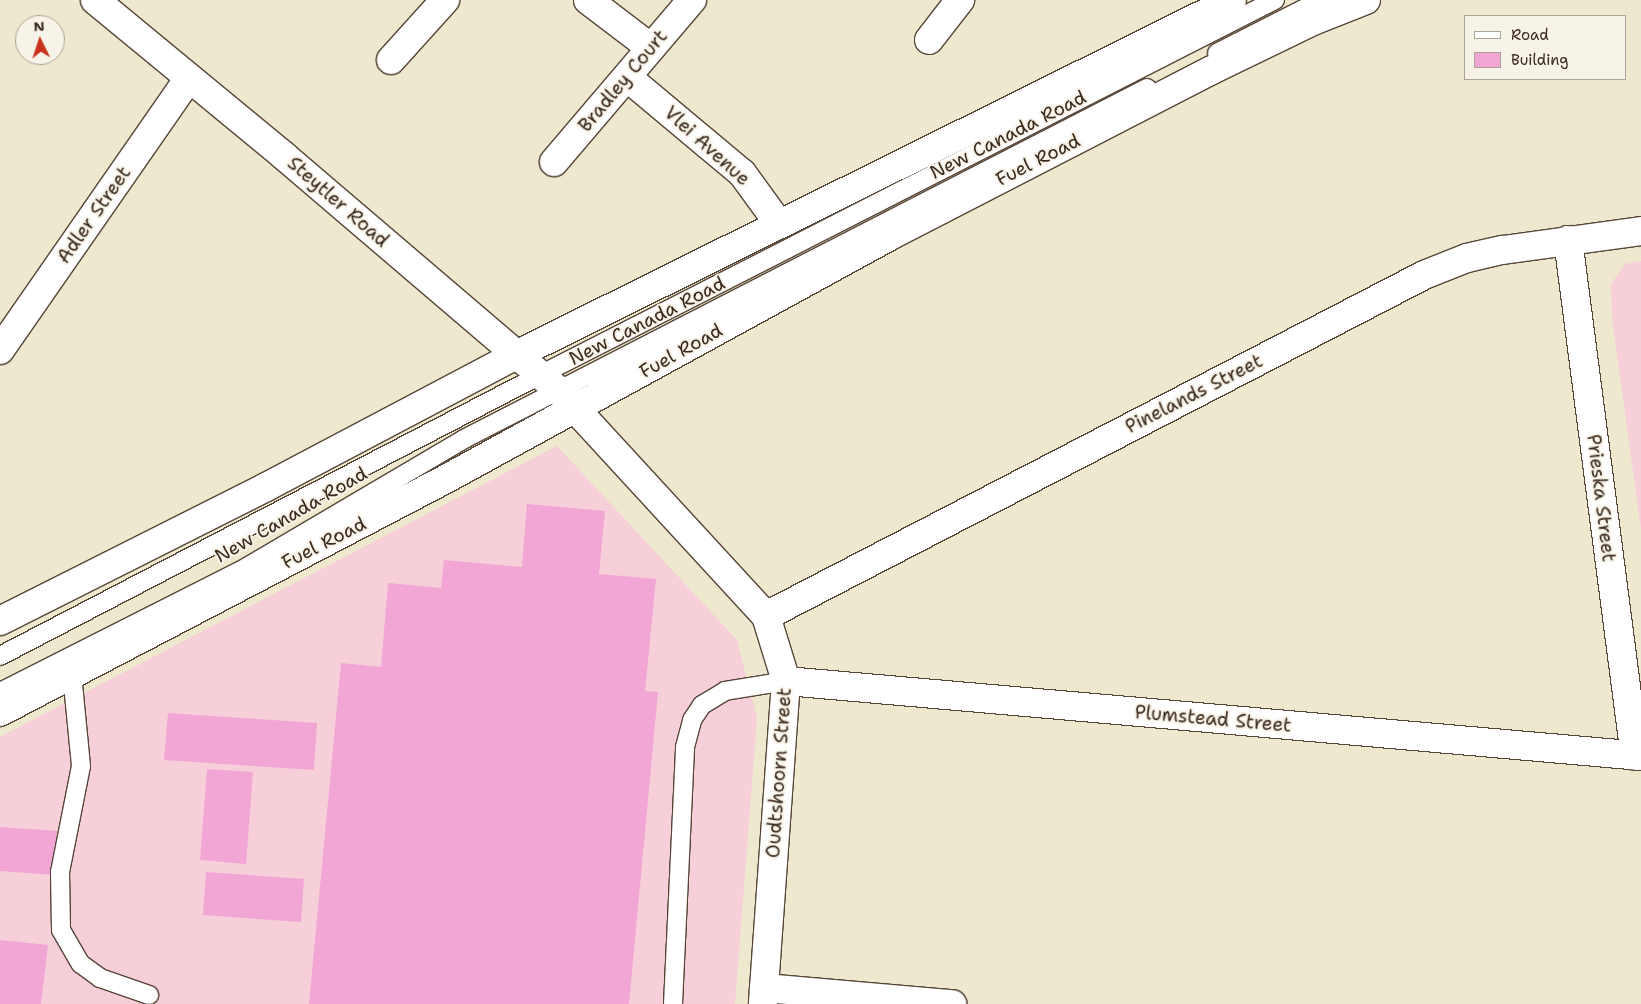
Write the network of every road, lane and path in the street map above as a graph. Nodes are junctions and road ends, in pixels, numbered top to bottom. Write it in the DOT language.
graph roads {
  1 [pos="95,0"];
  2 [pos="445,0"];
  3 [pos="588,0"];
  4 [pos="692,0"];
  5 [pos="960,0"];
  6 [pos="1232,0"];
  7 [pos="1275,0"];
  8 [pos="1321,0"];
  9 [pos="1366,0"];
  10 [pos="929,40"];
  11 [pos="651,48"];
  12 [pos="392,60"];
  13 [pos="627,77"];
  14 [pos="188,79"];
  15 [pos="554,162"];
  16 [pos="779,224"];
  17 [pos="1641,231"];
  18 [pos="1568,240"];
  19 [pos="0,350"];
  20 [pos="516,355"];
  21 [pos="559,391"];
  22 [pos="766,616"];
  23 [pos="0,620"];
  24 [pos="0,656"];
  25 [pos="72,674"];
  26 [pos="786,681"];
  27 [pos="0,692"];
  28 [pos="0,712"];
  29 [pos="1638,756"];
  30 [pos="149,996"];
  31 [pos="764,996"];
  32 [pos="673,1004"];
  33 [pos="952,1004"];
  1 -- 14 [label="street, Steytler Road"];
  2 -- 12 [label="street"];
  3 -- 11 [label="street"];
  4 -- 11 [label="street, Bradley Court"];
  5 -- 10 [label="street"];
  6 -- 16 [label="street"];
  7 -- 21 [label="lane, New Canada Road"];
  8 -- 21 [label="lane, New Canada Road"];
  9 -- 21 [label="street, Fuel Road"];
  11 -- 13 [label="street, Bradley Court"];
  13 -- 15 [label="street, Bradley Court"];
  13 -- 16 [label="street, Vlei Avenue"];
  14 -- 19 [label="street, Adler Street"];
  14 -- 20 [label="street, Steytler Road"];
  16 -- 20 [label="street"];
  17 -- 18 [label="street, Pinelands Street"];
  18 -- 22 [label="street, Pinelands Street"];
  18 -- 29 [label="street, Prieska Street"];
  20 -- 21 [label="street, Steytler Road"];
  20 -- 23 [label="street"];
  21 -- 22 [label="street, Oudtshoorn Street"];
  21 -- 24 [label="lane, New Canada Road"];
  21 -- 25 [label="street, Fuel Road"];
  21 -- 27 [label="lane, New Canada Road"];
  22 -- 26 [label="street, Oudtshoorn Street"];
  25 -- 28 [label="street, Fuel Road"];
  25 -- 30 [label="lane"];
  26 -- 29 [label="street, Plumstead Street"];
  26 -- 31 [label="street, Oudtshoorn Street"];
  26 -- 32 [label="lane"];
  31 -- 33 [label="street"];
}
